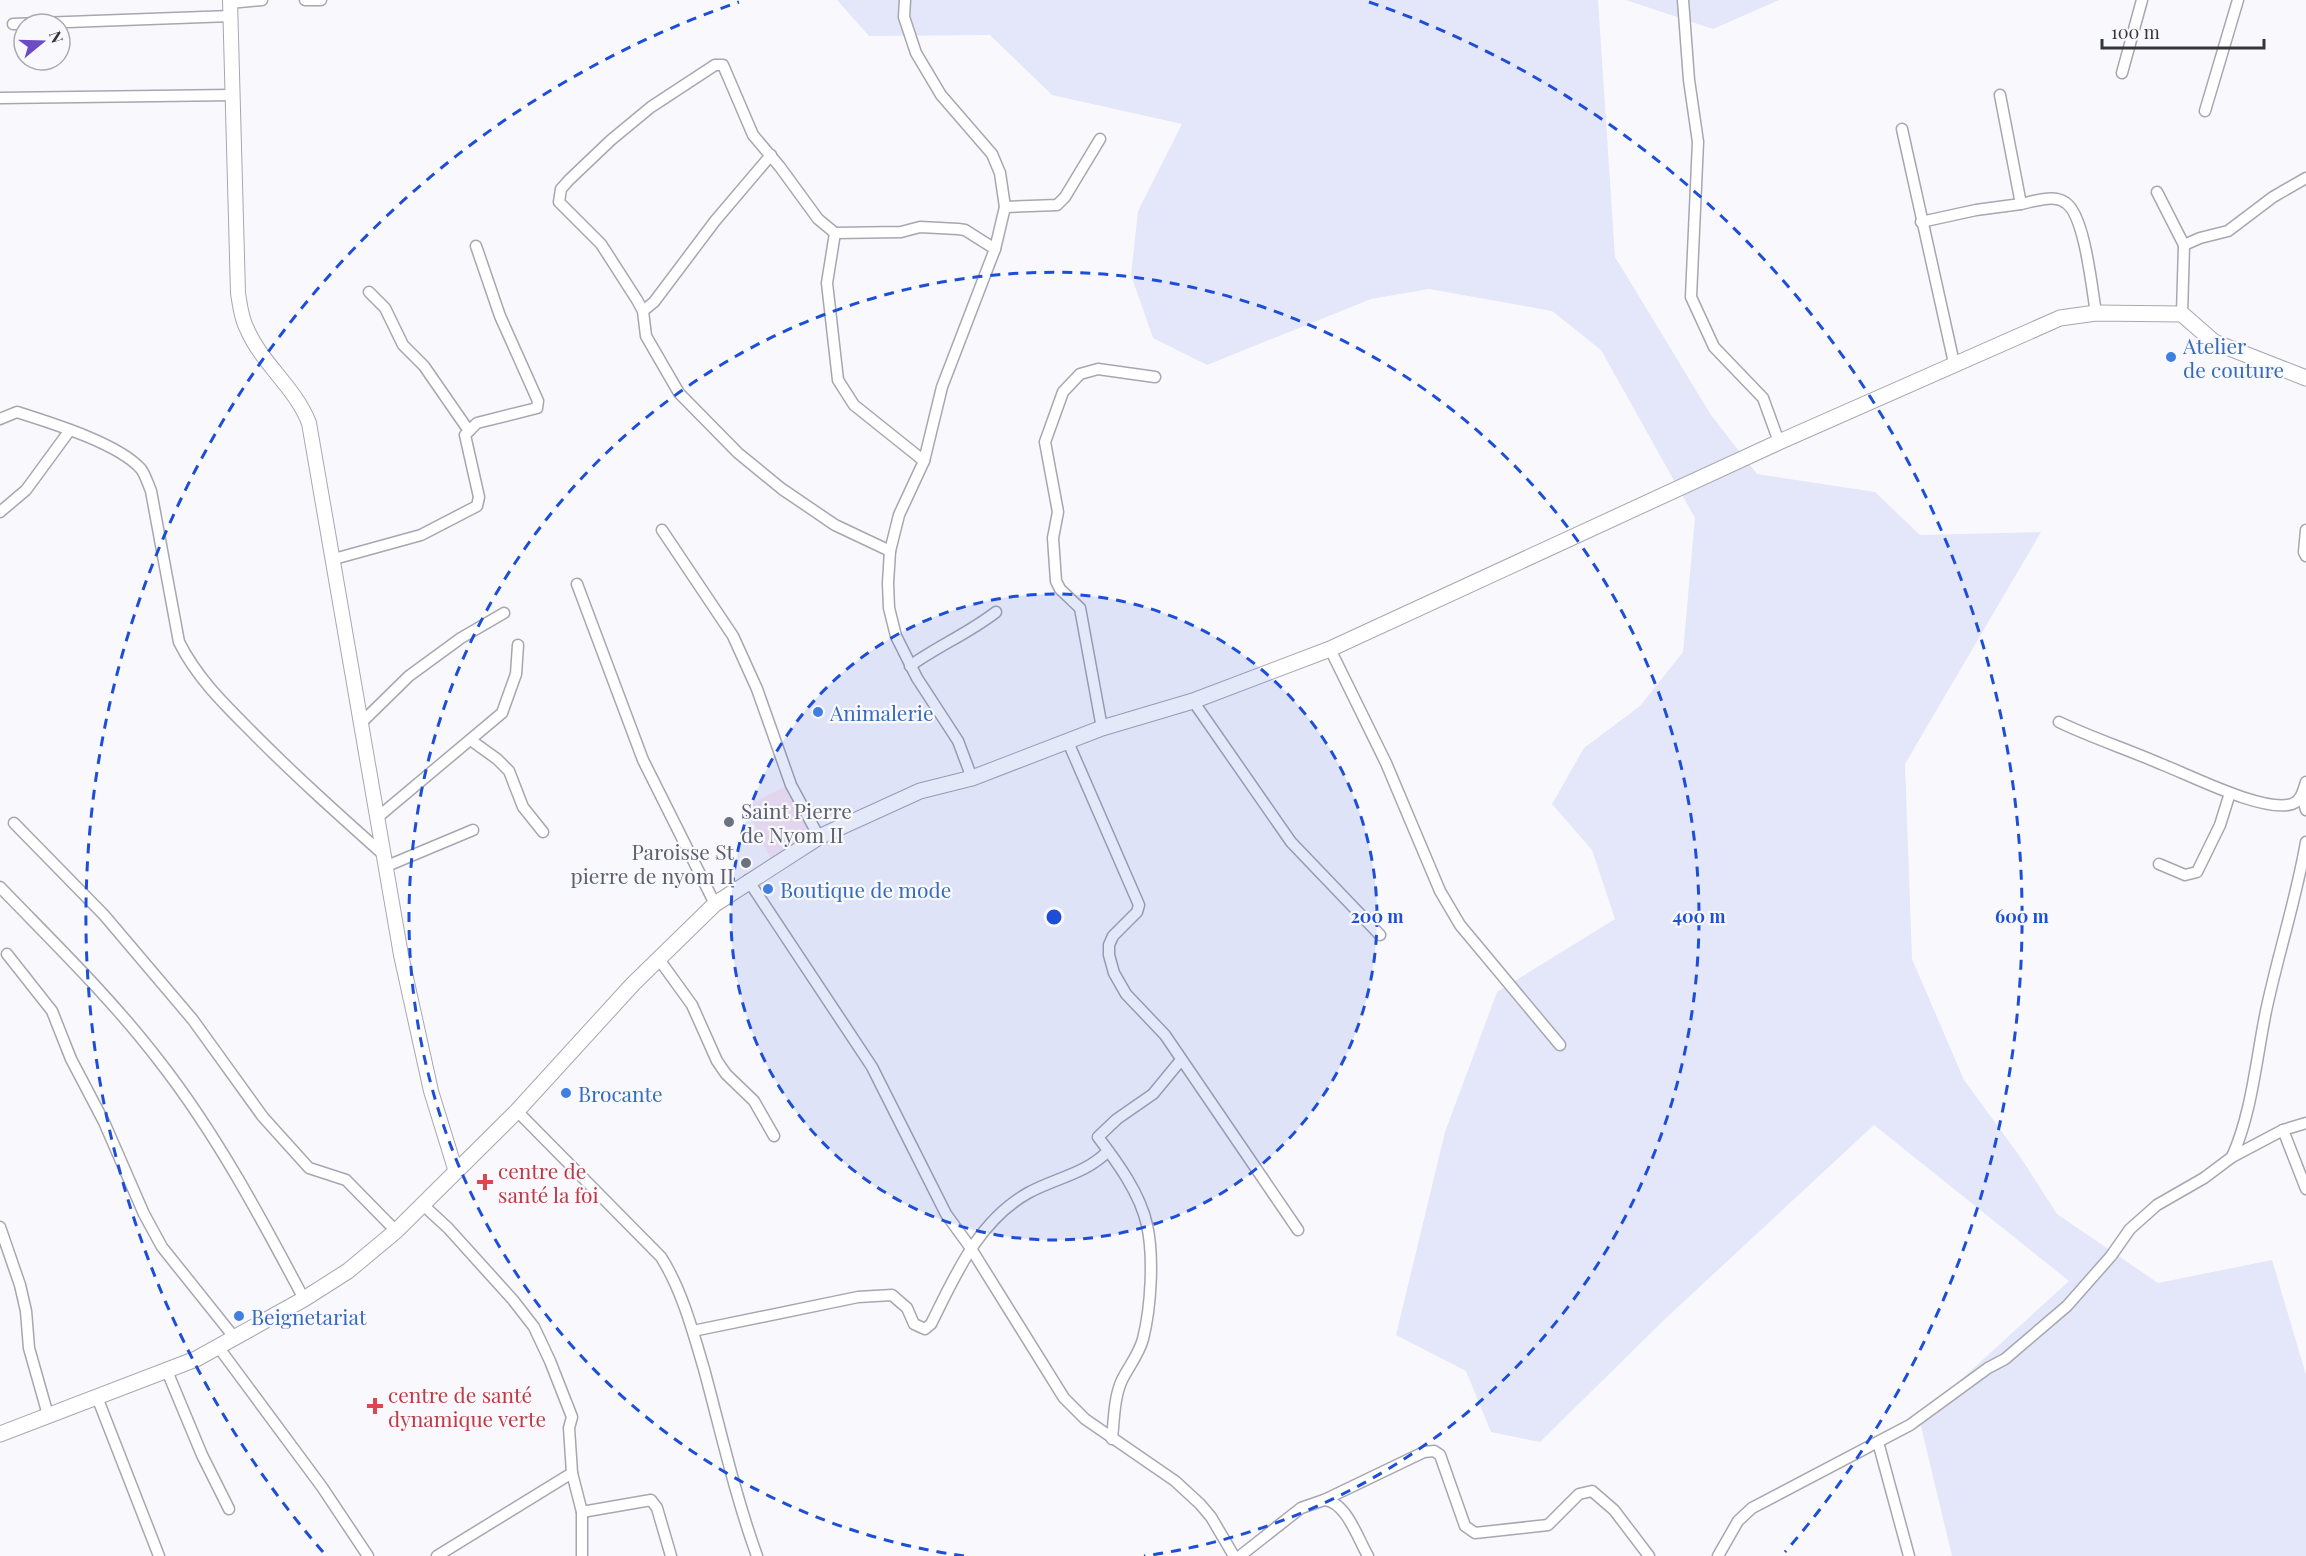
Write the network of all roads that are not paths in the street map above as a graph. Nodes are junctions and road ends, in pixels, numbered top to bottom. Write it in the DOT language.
graph roads {
  1 [pos="262,0"];
  2 [pos="304,0"];
  3 [pos="321,0"];
  4 [pos="905,0"];
  5 [pos="1683,0"];
  6 [pos="2142,0"];
  7 [pos="2238,0"];
  8 [pos="231,6"];
  9 [pos="72,19"];
  10 [pos="2122,73"];
  11 [pos="233,95"];
  12 [pos="2000,95"];
  13 [pos="0,98"];
  14 [pos="2205,111"];
  15 [pos="1902,129"];
  16 [pos="1100,139"];
  17 [pos="771,155"];
  18 [pos="2306,178"];
  19 [pos="2157,192"];
  20 [pos="2021,204"];
  21 [pos="1005,207"];
  22 [pos="1922,222"];
  23 [pos="835,233"];
  24 [pos="2184,245"];
  25 [pos="476,246"];
  26 [pos="995,249"];
  27 [pos="369,292"];
  28 [pos="643,311"];
  29 [pos="2096,314"];
  30 [pos="2182,314"];
  31 [pos="1954,363"];
  32 [pos="1155,377"];
  33 [pos="2306,378"];
  34 [pos="0,419"];
  35 [pos="70,430"];
  36 [pos="469,431"];
  37 [pos="1779,442"];
  38 [pos="924,461"];
  39 [pos="0,512"];
  40 [pos="662,530"];
  41 [pos="2306,530"];
  42 [pos="890,551"];
  43 [pos="2306,556"];
  44 [pos="334,559"];
  45 [pos="577,584"];
  46 [pos="996,612"];
  47 [pos="504,613"];
  48 [pos="518,645"];
  49 [pos="1330,649"];
  50 [pos="910,666"];
  51 [pos="1193,701"];
  52 [pos="2059,722"];
  53 [pos="360,724"];
  54 [pos="1102,729"];
  55 [pos="472,741"];
  56 [pos="1068,742"];
  57 [pos="972,778"];
  58 [pos="2306,782"];
  59 [pos="2230,793"];
  60 [pos="2302,796"];
  61 [pos="2306,810"];
  62 [pos="378,817"];
  63 [pos="14,823"];
  64 [pos="473,830"];
  65 [pos="543,832"];
  66 [pos="819,837"];
  67 [pos="2306,842"];
  68 [pos="386,861"];
  69 [pos="2159,864"];
  70 [pos="748,880"];
  71 [pos="0,887"];
  72 [pos="715,904"];
  73 [pos="1380,935"];
  74 [pos="7,954"];
  75 [pos="658,958"];
  76 [pos="1560,1045"];
  77 [pos="1181,1060"];
  78 [pos="517,1111"];
  79 [pos="2306,1123"];
  80 [pos="2283,1130"];
  81 [pos="774,1136"];
  82 [pos="1108,1151"];
  83 [pos="2232,1157"];
  84 [pos="456,1172"];
  85 [pos="2306,1189"];
  86 [pos="423,1205"];
  87 [pos="0,1227"];
  88 [pos="1298,1230"];
  89 [pos="396,1231"];
  90 [pos="970,1247"];
  91 [pos="304,1299"];
  92 [pos="693,1331"];
  93 [pos="234,1337"];
  94 [pos="219,1348"];
  95 [pos="167,1371"];
  96 [pos="97,1397"];
  97 [pos="48,1415"];
  98 [pos="0,1434"];
  99 [pos="1112,1439"];
  100 [pos="1878,1442"];
  101 [pos="572,1473"];
  102 [pos="1324,1500"];
  103 [pos="230,1509"];
  104 [pos="582,1512"];
  105 [pos="159,1556"];
  106 [pos="368,1556"];
  107 [pos="437,1556"];
  108 [pos="582,1556"];
  109 [pos="670,1556"];
  110 [pos="757,1556"];
  111 [pos="1234,1556"];
  112 [pos="1240,1556"];
  113 [pos="1368,1556"];
  114 [pos="1649,1556"];
  115 [pos="1718,1556"];
  116 [pos="1909,1556"];
  1 -- 8 [label="street"];
  2 -- 3 [label="street"];
  4 -- 21 [label="street"];
  5 -- 37 [label="street"];
  6 -- 10 [label="street"];
  7 -- 14 [label="street"];
  8 -- 9 [label="street"];
  8 -- 11 [label="street"];
  11 -- 13 [label="street"];
  11 -- 44 [label="street"];
  12 -- 20 [label="street"];
  15 -- 22 [label="street"];
  16 -- 21 [label="street"];
  17 -- 23 [label="street"];
  17 -- 28 [label="street"];
  17 -- 28 [label="street"];
  18 -- 24 [label="street"];
  19 -- 24 [label="street"];
  20 -- 22 [label="street"];
  20 -- 29 [label="street"];
  21 -- 26 [label="street"];
  22 -- 31 [label="street"];
  23 -- 26 [label="street"];
  23 -- 38 [label="street"];
  24 -- 30 [label="street"];
  25 -- 36 [label="street"];
  26 -- 38 [label="street"];
  27 -- 36 [label="street"];
  28 -- 42 [label="street"];
  29 -- 30 [label="main road"];
  29 -- 31 [label="main road"];
  30 -- 33 [label="main road"];
  31 -- 37 [label="main road"];
  32 -- 54 [label="street"];
  34 -- 35 [label="street"];
  35 -- 39 [label="street"];
  35 -- 68 [label="street"];
  36 -- 44 [label="street"];
  37 -- 49 [label="main road"];
  38 -- 42 [label="street"];
  40 -- 66 [label="street"];
  41 -- 43 [label="street"];
  42 -- 50 [label="street"];
  44 -- 53 [label="street"];
  45 -- 72 [label="street"];
  46 -- 50 [label="street"];
  47 -- 53 [label="street"];
  48 -- 55 [label="street"];
  49 -- 51 [label="main road"];
  49 -- 76 [label="street"];
  50 -- 57 [label="street"];
  51 -- 54 [label="main road"];
  51 -- 73 [label="street"];
  52 -- 59 [label="street"];
  53 -- 62 [label="street"];
  54 -- 56 [label="main road"];
  55 -- 62 [label="street"];
  55 -- 65 [label="street"];
  56 -- 57 [label="main road"];
  56 -- 77 [label="street"];
  57 -- 66 [label="main road"];
  58 -- 60 [label="street"];
  59 -- 60 [label="street"];
  59 -- 69 [label="street"];
  60 -- 61 [label="street"];
  62 -- 68 [label="street"];
  63 -- 89 [label="street"];
  64 -- 68 [label="street"];
  66 -- 70 [label="main road"];
  67 -- 83 [label="street"];
  68 -- 84 [label="street"];
  70 -- 72 [label="main road"];
  70 -- 90 [label="street"];
  71 -- 91 [label="street"];
  72 -- 75 [label="main road"];
  74 -- 93 [label="street"];
  75 -- 78 [label="main road"];
  75 -- 81 [label="street"];
  77 -- 82 [label="street"];
  77 -- 88 [label="street"];
  78 -- 84 [label="main road"];
  78 -- 92 [label="street"];
  79 -- 80 [label="street"];
  80 -- 83 [label="street"];
  80 -- 85 [label="street"];
  82 -- 90 [label="street"];
  82 -- 99 [label="street"];
  83 -- 100 [label="street"];
  84 -- 86 [label="main road"];
  86 -- 89 [label="main road"];
  86 -- 101 [label="street"];
  87 -- 97 [label="street"];
  89 -- 91 [label="main road"];
  90 -- 92 [label="street"];
  90 -- 99 [label="street"];
  91 -- 93 [label="main road"];
  92 -- 110 [label="street"];
  93 -- 94 [label="main road"];
  94 -- 95 [label="main road"];
  94 -- 106 [label="street"];
  95 -- 96 [label="main road"];
  95 -- 103 [label="street"];
  96 -- 97 [label="main road"];
  96 -- 105 [label="street"];
  97 -- 98 [label="main road"];
  99 -- 111 [label="street"];
  100 -- 115 [label="street"];
  100 -- 116 [label="street"];
  101 -- 104 [label="street"];
  101 -- 107 [label="street"];
  102 -- 112 [label="street"];
  102 -- 113 [label="street"];
  102 -- 114 [label="street"];
  104 -- 108 [label="street"];
  104 -- 109 [label="street"];
}
